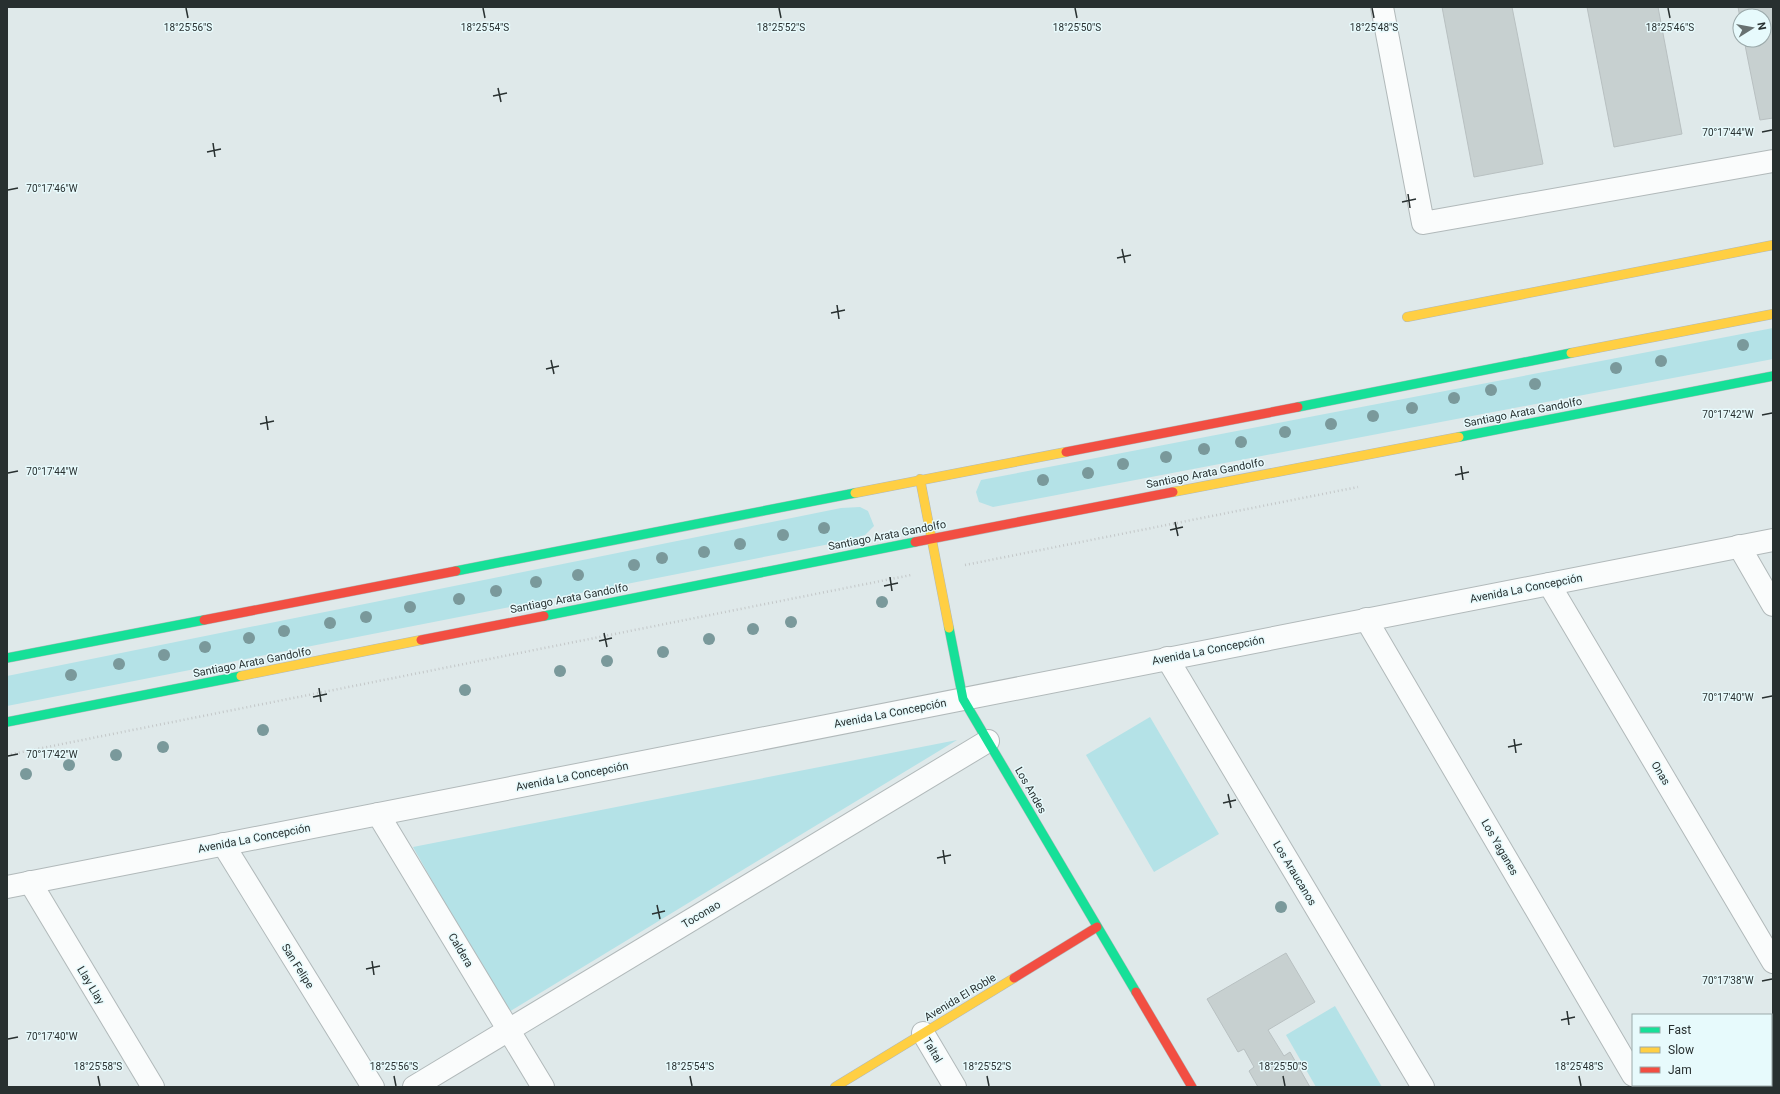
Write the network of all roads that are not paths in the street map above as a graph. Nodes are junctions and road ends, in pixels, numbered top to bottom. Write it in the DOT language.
graph roads {
  1 [pos="1382,7"];
  2 [pos="1773,160"];
  3 [pos="1773,245"];
  4 [pos="1773,314"];
  5 [pos="1407,317"];
  6 [pos="1773,376"];
  7 [pos="920,479"];
  8 [pos="932,539"];
  9 [pos="1773,540"];
  10 [pos="1739,546"];
  11 [pos="1549,584"];
  12 [pos="1773,605"];
  13 [pos="1366,619"];
  14 [pos="7,658"];
  15 [pos="1167,658"];
  16 [pos="963,699"];
  17 [pos="7,722"];
  18 [pos="988,741"];
  19 [pos="378,814"];
  20 [pos="223,844"];
  21 [pos="30,882"];
  22 [pos="7,886"];
  23 [pos="1098,927"];
  24 [pos="1773,962"];
  25 [pos="509,1030"];
  26 [pos="923,1033"];
  27 [pos="1632,1072"];
  28 [pos="153,1087"];
  29 [pos="373,1087"];
  30 [pos="414,1087"];
  31 [pos="543,1087"];
  32 [pos="835,1087"];
  33 [pos="955,1087"];
  34 [pos="1192,1087"];
  35 [pos="1423,1087"];
  1 -- 2 [label="street"];
  3 -- 5 [label="main road"];
  4 -- 7 [label="main road"];
  6 -- 8 [label="main road, Santiago Arata Gandolfo"];
  7 -- 8 [label="main road, Los Andes"];
  7 -- 14 [label="main road"];
  8 -- 16 [label="main road, Los Andes"];
  8 -- 17 [label="main road, Santiago Arata Gandolfo"];
  9 -- 10 [label="street, Avenida La Concepción"];
  10 -- 11 [label="street, Avenida La Concepción"];
  10 -- 12 [label="street"];
  11 -- 13 [label="street, Avenida La Concepción"];
  11 -- 24 [label="street, Onas"];
  13 -- 15 [label="street, Avenida La Concepción"];
  13 -- 27 [label="street, Los Yaganes"];
  15 -- 16 [label="street, Avenida La Concepción"];
  15 -- 35 [label="street, Los Araucanos"];
  16 -- 18 [label="main road, Los Andes"];
  16 -- 19 [label="street, Avenida La Concepción"];
  18 -- 23 [label="main road, Los Andes"];
  18 -- 25 [label="street, Toconao"];
  19 -- 20 [label="street, Avenida La Concepción"];
  19 -- 25 [label="street, Caldera"];
  20 -- 21 [label="street, Avenida La Concepción"];
  20 -- 29 [label="street, San Felipe"];
  21 -- 22 [label="street, Avenida La Concepción"];
  21 -- 28 [label="street, Llay Llay"];
  23 -- 26 [label="main road, Avenida El Roble"];
  23 -- 34 [label="main road, Los Andes"];
  25 -- 30 [label="street, Toconao"];
  25 -- 31 [label="street, Caldera"];
  26 -- 32 [label="main road, Avenida El Roble"];
  26 -- 33 [label="street, Taltal"];
}
